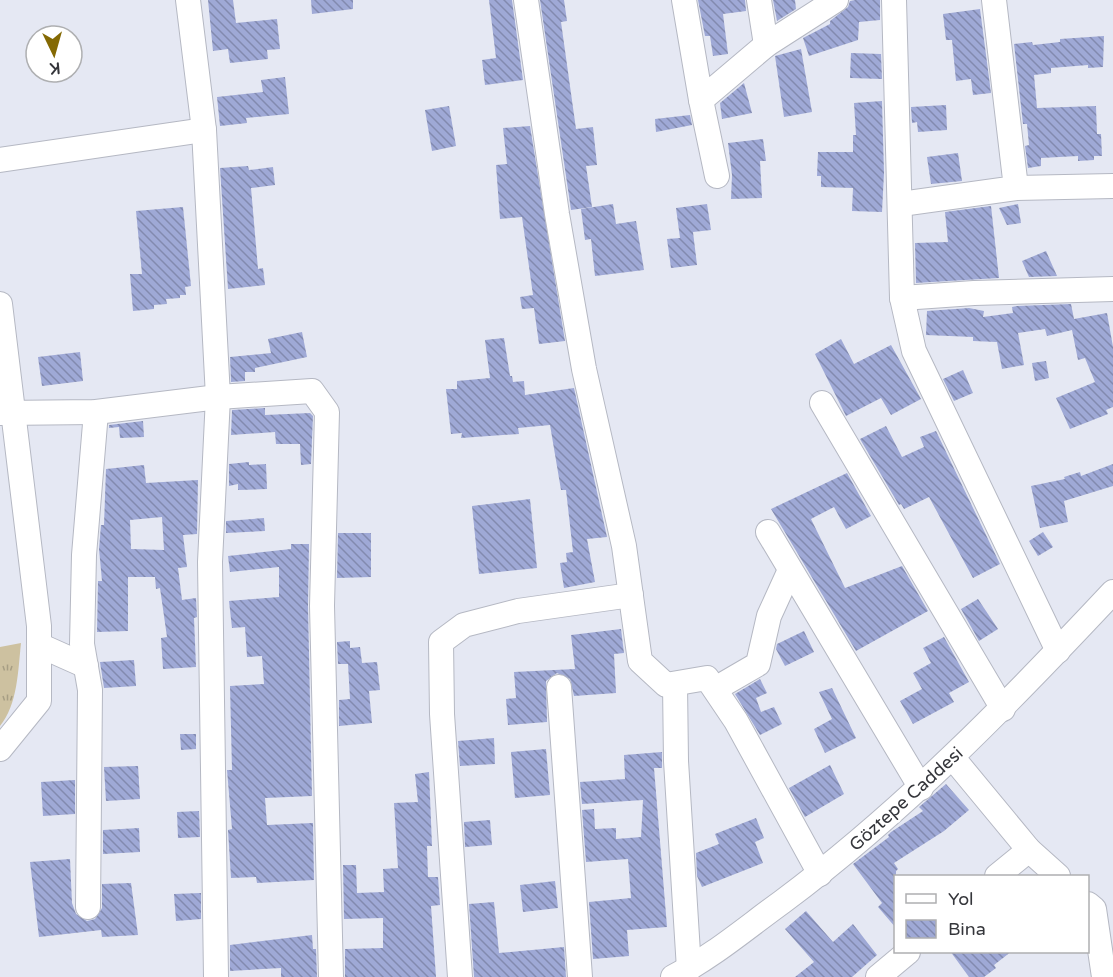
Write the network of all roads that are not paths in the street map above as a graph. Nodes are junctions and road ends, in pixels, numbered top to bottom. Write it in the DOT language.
graph roads {
  1 [pos="188,0"];
  2 [pos="526,0"];
  3 [pos="684,0"];
  4 [pos="759,0"];
  5 [pos="836,0"];
  6 [pos="894,0"];
  7 [pos="994,0"];
  8 [pos="766,45"];
  9 [pos="701,100"];
  10 [pos="204,130"];
  11 [pos="0,160"];
  12 [pos="717,176"];
  13 [pos="1113,186"];
  14 [pos="1016,188"];
  15 [pos="901,204"];
  16 [pos="1113,289"];
  17 [pos="902,298"];
  18 [pos="0,304"];
  19 [pos="218,397"];
  20 [pos="822,403"];
  21 [pos="96,412"];
  22 [pos="6,413"];
  23 [pos="768,532"];
  24 [pos="790,570"];
  25 [pos="1113,592"];
  26 [pos="631,595"];
  27 [pos="39,645"];
  28 [pos="1058,651"];
  29 [pos="86,666"];
  30 [pos="675,684"];
  31 [pos="559,687"];
  32 [pos="715,689"];
  33 [pos="1003,709"];
  34 [pos="0,749"];
  35 [pos="953,758"];
  36 [pos="921,788"];
  37 [pos="1029,850"];
  38 [pos="820,874"];
  39 [pos="998,875"];
  40 [pos="1057,875"];
  41 [pos="1089,905"];
  42 [pos="88,907"];
  43 [pos="906,953"];
  44 [pos="681,973"];
  45 [pos="216,977"];
  46 [pos="331,977"];
  47 [pos="459,977"];
  48 [pos="580,977"];
  49 [pos="878,977"];
  50 [pos="1104,977"];
  1 -- 10 [label="street"];
  2 -- 26 [label="street"];
  3 -- 9 [label="street"];
  4 -- 8 [label="street"];
  5 -- 8 [label="street"];
  6 -- 15 [label="street"];
  7 -- 14 [label="street"];
  8 -- 9 [label="street"];
  9 -- 12 [label="street"];
  10 -- 11 [label="street"];
  10 -- 19 [label="street"];
  13 -- 14 [label="street"];
  14 -- 15 [label="street"];
  15 -- 17 [label="street"];
  16 -- 17 [label="street"];
  17 -- 28 [label="street"];
  18 -- 22 [label="street"];
  19 -- 21 [label="street"];
  19 -- 45 [label="street"];
  19 -- 46 [label="street"];
  20 -- 33 [label="street"];
  21 -- 22 [label="street"];
  21 -- 29 [label="street"];
  22 -- 27 [label="street"];
  23 -- 24 [label="street"];
  24 -- 32 [label="street"];
  24 -- 36 [label="street"];
  25 -- 28 [label="street, Göztepe Caddesi"];
  26 -- 30 [label="street"];
  26 -- 47 [label="street"];
  27 -- 29 [label="street"];
  27 -- 34 [label="street"];
  28 -- 33 [label="street, Göztepe Caddesi"];
  29 -- 42 [label="street"];
  30 -- 32 [label="street"];
  30 -- 44 [label="street"];
  31 -- 48 [label="street"];
  32 -- 38 [label="street"];
  33 -- 35 [label="street, Göztepe Caddesi"];
  35 -- 36 [label="street, Göztepe Caddesi"];
  35 -- 37 [label="street"];
  36 -- 38 [label="street, Göztepe Caddesi"];
  37 -- 39 [label="street"];
  37 -- 40 [label="street"];
  38 -- 44 [label="street, Göztepe Caddesi"];
  41 -- 50 [label="street"];
  43 -- 49 [label="street"];
}
